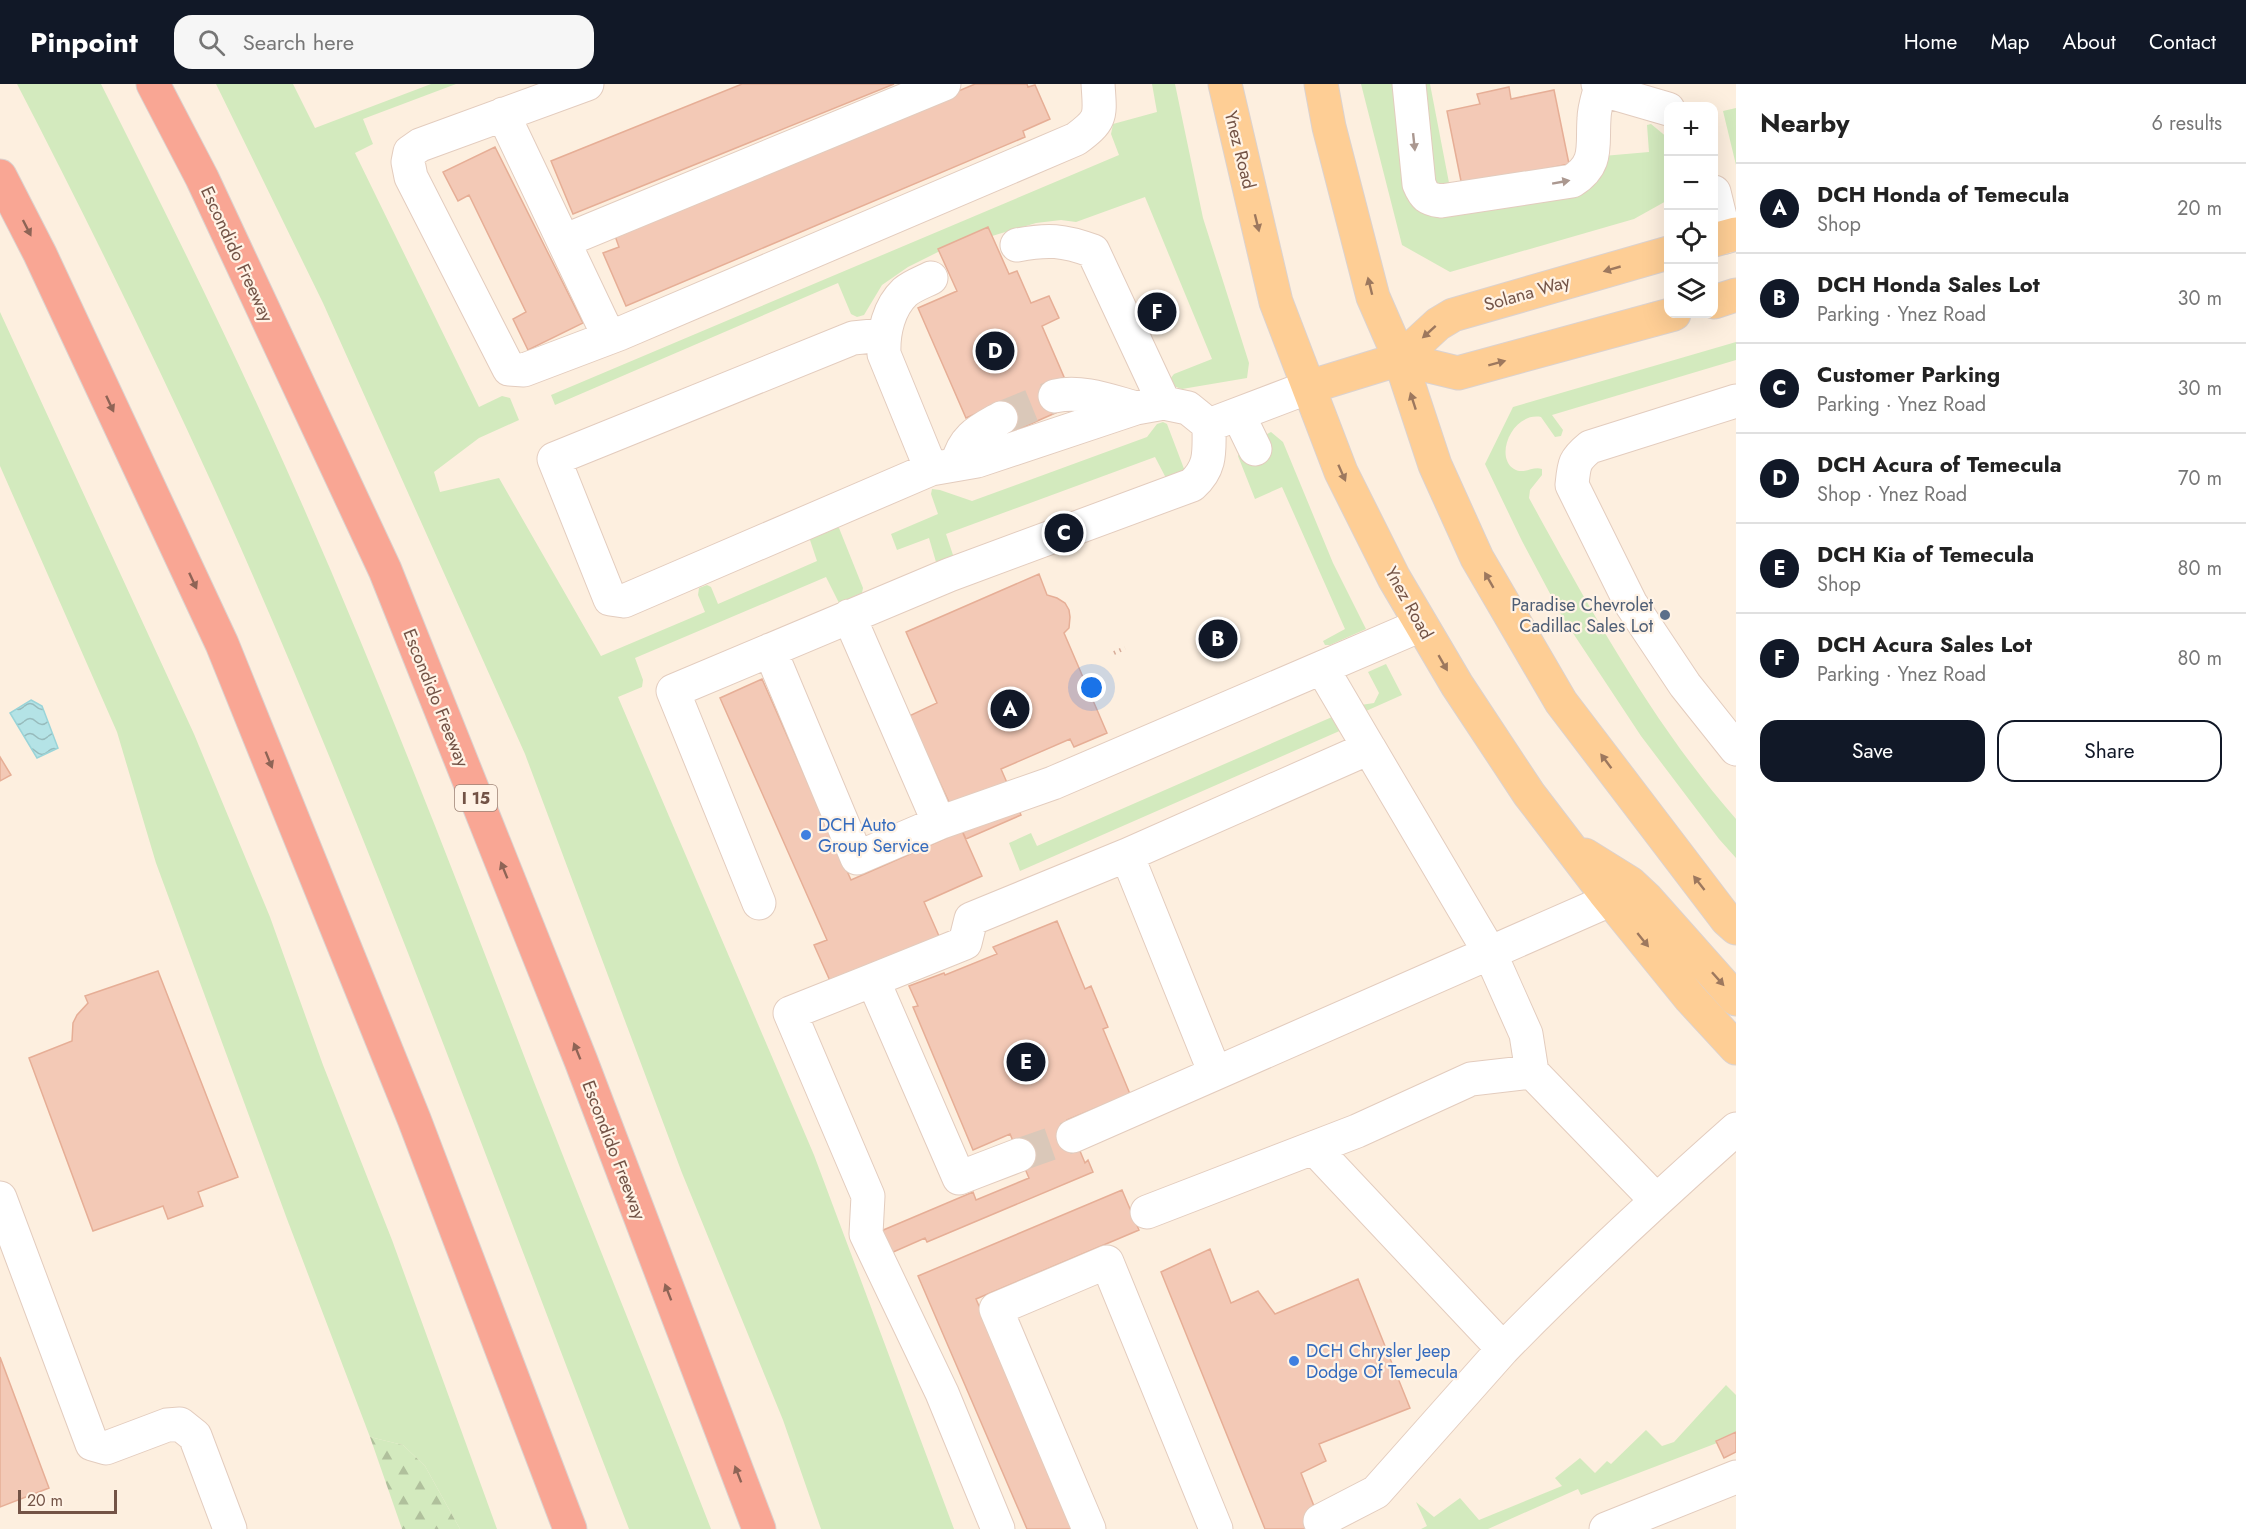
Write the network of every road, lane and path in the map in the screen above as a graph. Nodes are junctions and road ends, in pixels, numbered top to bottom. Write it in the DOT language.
graph roads {
  1 [pos="153,84"];
  2 [pos="586,84"];
  3 [pos="944,84"];
  4 [pos="1098,84"];
  5 [pos="1225,84"];
  6 [pos="1321,84"];
  7 [pos="1409,84"];
  8 [pos="1599,85"];
  9 [pos="1664,108"];
  10 [pos="503,114"];
  11 [pos="0,176"];
  12 [pos="1718,210"];
  13 [pos="1725,237"];
  14 [pos="564,241"];
  15 [pos="1017,245"];
  16 [pos="1664,254"];
  17 [pos="931,278"];
  18 [pos="1736,295"];
  19 [pos="1718,300"];
  20 [pos="1664,317"];
  21 [pos="883,335"];
  22 [pos="609,337"];
  23 [pos="1400,359"];
  24 [pos="1309,387"];
  25 [pos="1055,396"];
  26 [pos="1736,401"];
  27 [pos="1150,406"];
  28 [pos="1001,418"];
  29 [pos="1224,420"];
  30 [pos="1255,449"];
  31 [pos="944,466"];
  32 [pos="849,616"];
  33 [pos="1421,625"];
  34 [pos="1125,648"];
  35 [pos="770,650"];
  36 [pos="1114,652"];
  37 [pos="1342,679"];
  38 [pos="1369,748"];
  39 [pos="1736,748"];
  40 [pos="939,823"];
  41 [pos="1566,843"];
  42 [pos="1127,855"];
  43 [pos="1610,900"];
  44 [pos="759,903"];
  45 [pos="1736,928"];
  46 [pos="1490,953"];
  47 [pos="873,980"];
  48 [pos="1736,999"];
  49 [pos="1736,1048"];
  50 [pos="1532,1072"];
  51 [pos="1215,1073"];
  52 [pos="1736,1129"];
  53 [pos="1073,1136"];
  54 [pos="1314,1148"];
  55 [pos="1019,1155"];
  56 [pos="0,1197"];
  57 [pos="1656,1200"];
  58 [pos="1147,1212"];
  59 [pos="1503,1348"];
  60 [pos="1736,1477"];
  61 [pos="1320,1521"];
  62 [pos="230,1529"];
  63 [pos="570,1529"];
  64 [pos="759,1529"];
  65 [pos="998,1529"];
  66 [pos="1089,1529"];
  67 [pos="1216,1529"];
  68 [pos="1606,1529"];
  64 -- 1 [label="highway, Escondido Freeway / I 15, one-way"];
  2 -- 10 [label="lane"];
  3 -- 14 [label="lane"];
  4 -- 22 [label="lane"];
  5 -- 24 [label="main road, Ynez Road, one-way"];
  23 -- 6 [label="main road, one-way"];
  7 -- 8 [label="lane, one-way"];
  8 -- 9 [label="lane"];
  10 -- 14 [label="lane"];
  10 -- 22 [label="lane"];
  11 -- 63 [label="highway, one-way"];
  12 -- 13 [label="lane"];
  14 -- 22 [label="lane"];
  15 -- 27 [label="lane"];
  16 -- 23 [label="main road, Solana Way, one-way"];
  17 -- 21 [label="lane"];
  18 -- 19 [label="main road"];
  23 -- 20 [label="main road, one-way"];
  21 -- 31 [label="lane"];
  21 -- 31 [label="lane"];
  23 -- 24 [label="main road, Solana Way"];
  45 -- 23 [label="main road, one-way"];
  24 -- 29 [label="lane"];
  24 -- 33 [label="main road, Ynez Road, one-way"];
  25 -- 27 [label="lane"];
  26 -- 39 [label="lane"];
  27 -- 29 [label="lane"];
  27 -- 31 [label="lane"];
  28 -- 31 [label="lane"];
  29 -- 30 [label="lane"];
  29 -- 32 [label="lane"];
  32 -- 35 [label="lane"];
  32 -- 40 [label="lane"];
  33 -- 37 [label="lane"];
  33 -- 41 [label="main road, Ynez Road, one-way"];
  34 -- 36 [label="path"];
  35 -- 40 [label="lane"];
  35 -- 44 [label="lane"];
  37 -- 38 [label="lane"];
  37 -- 40 [label="lane"];
  38 -- 42 [label="lane"];
  38 -- 46 [label="lane"];
  41 -- 43 [label="main road, Ynez Road"];
  41 -- 48 [label="main road, one-way"];
  42 -- 47 [label="lane"];
  42 -- 51 [label="lane"];
  43 -- 46 [label="lane"];
  43 -- 49 [label="main road, Ynez Road, one-way"];
  46 -- 50 [label="lane"];
  46 -- 51 [label="lane"];
  47 -- 55 [label="lane"];
  47 -- 65 [label="lane"];
  50 -- 54 [label="lane"];
  50 -- 57 [label="lane"];
  51 -- 53 [label="lane"];
  52 -- 57 [label="lane"];
  54 -- 58 [label="lane"];
  54 -- 59 [label="lane"];
  56 -- 62 [label="lane"];
  57 -- 59 [label="lane"];
  59 -- 61 [label="lane"];
  60 -- 68 [label="lane"];
  66 -- 67 [label="lane"];
}
